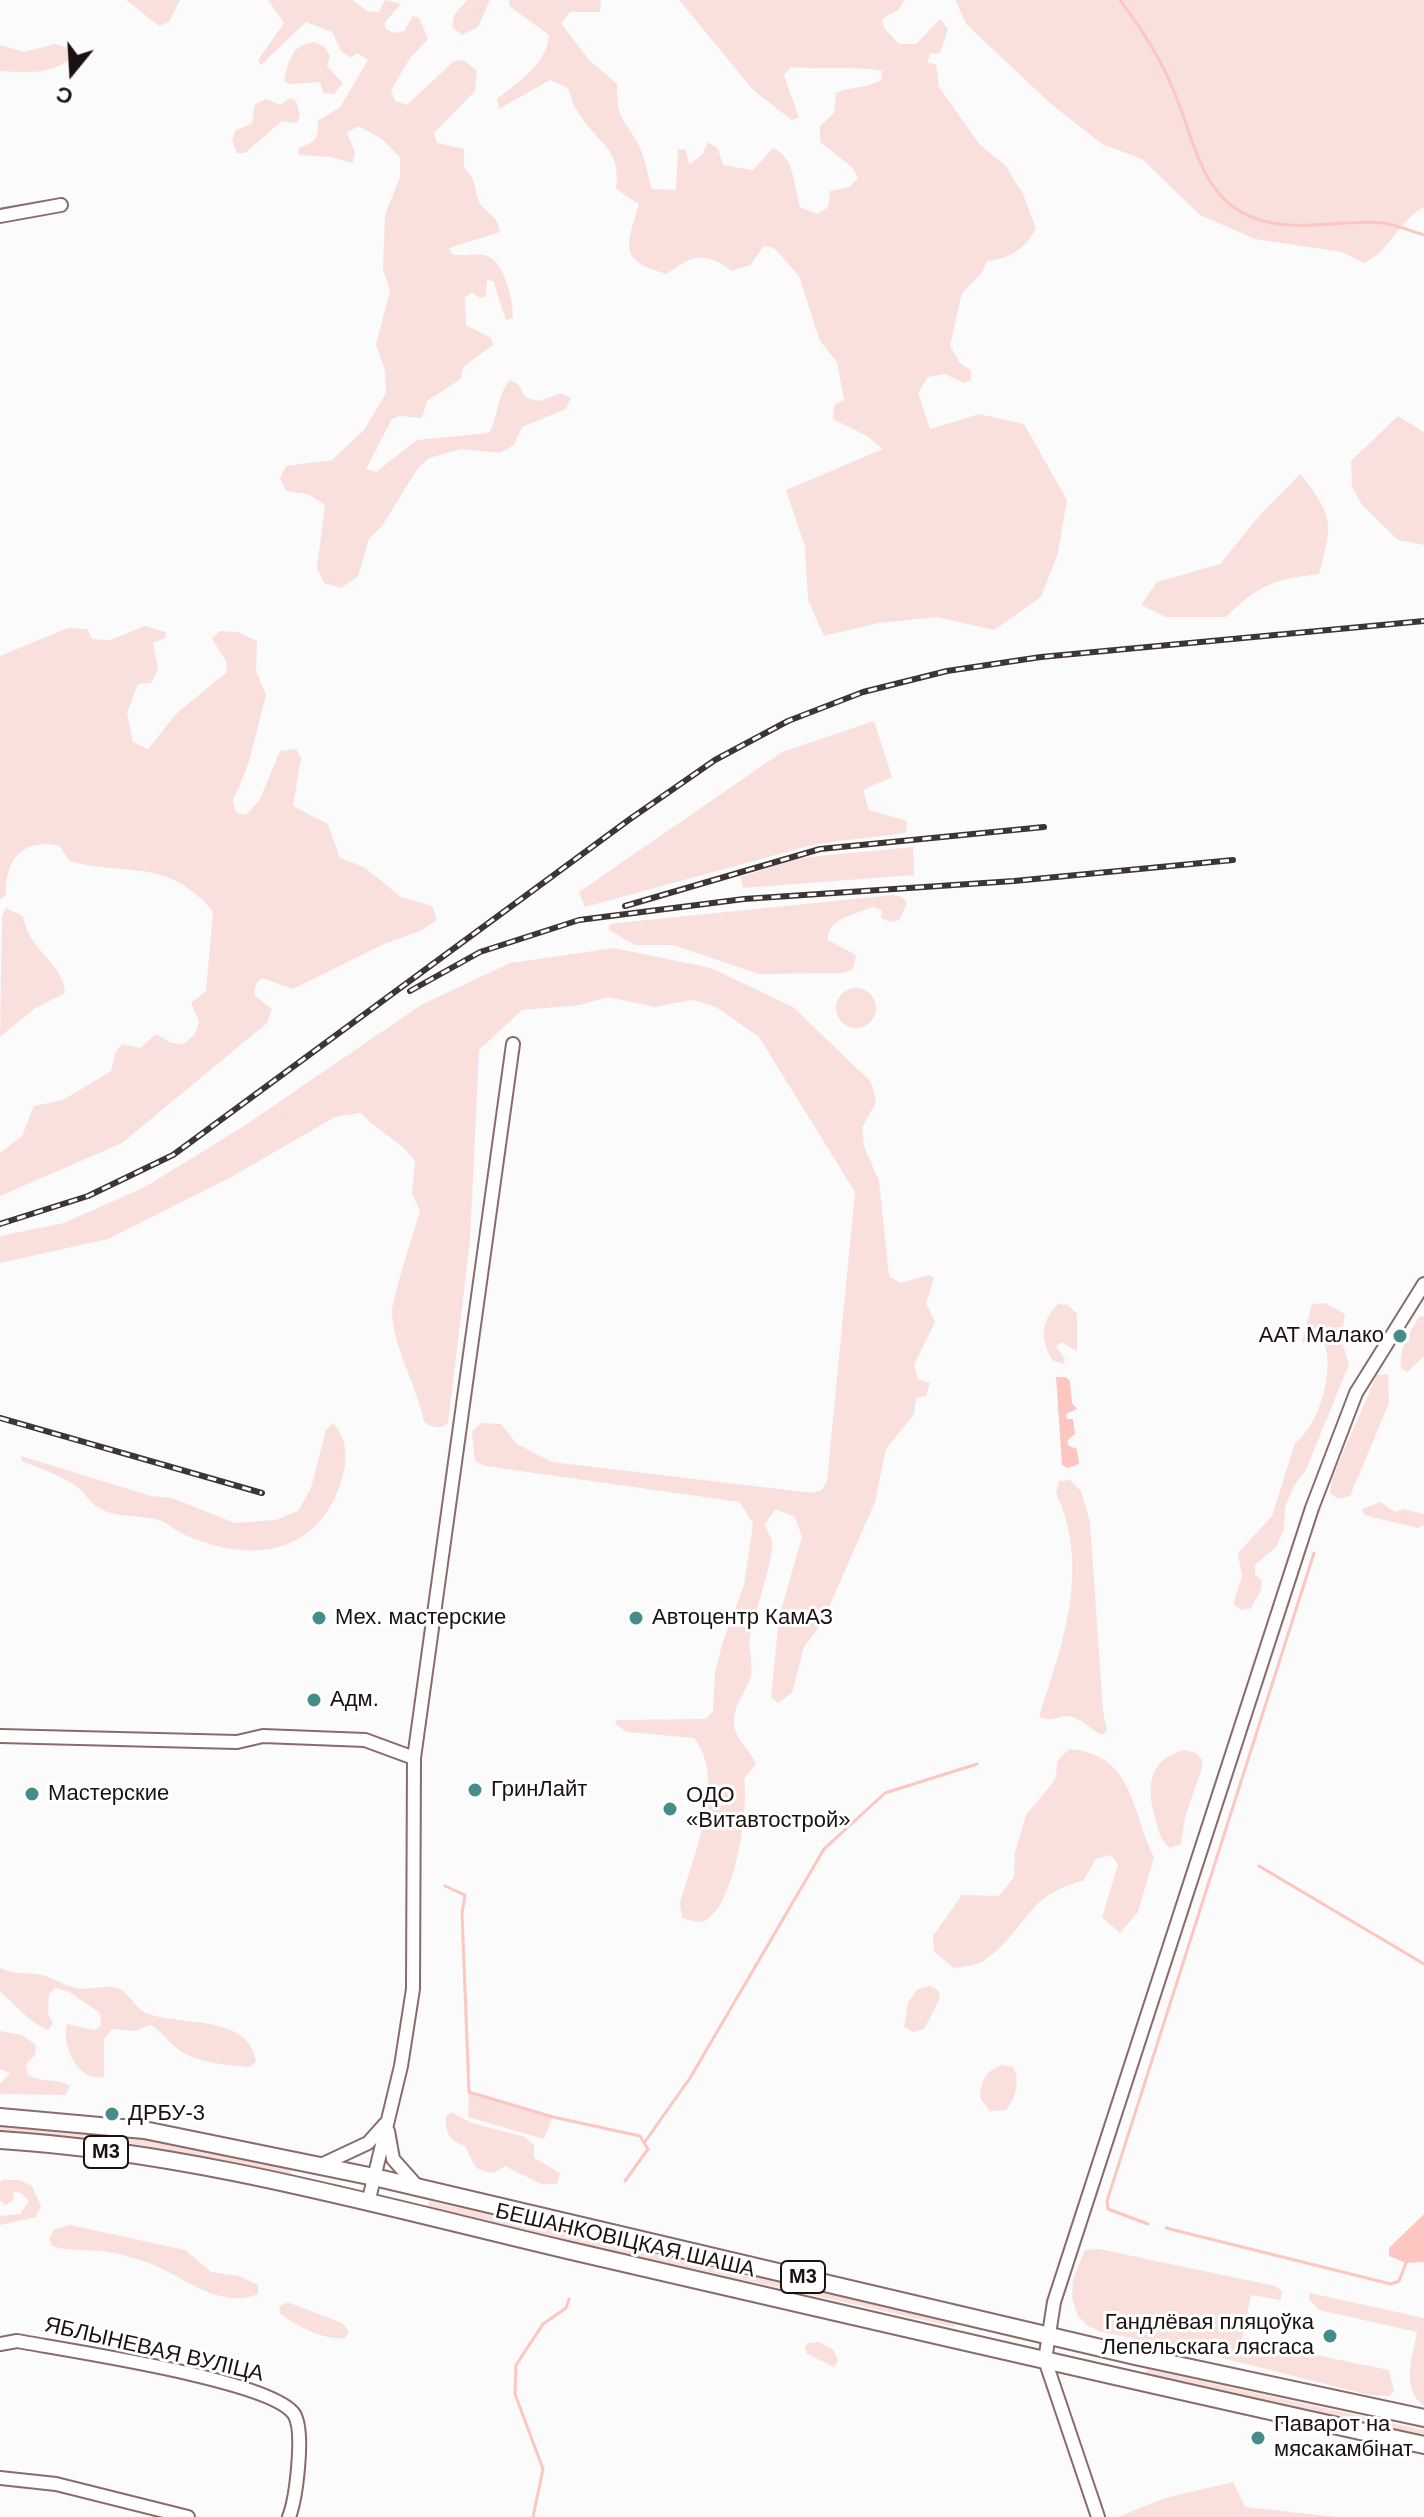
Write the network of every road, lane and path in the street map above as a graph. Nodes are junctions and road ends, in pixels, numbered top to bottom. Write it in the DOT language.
graph roads {
  1 [pos="61,205"];
  2 [pos="0,216"];
  3 [pos="513,1044"];
  4 [pos="1424,1284"];
  5 [pos="0,1736"];
  6 [pos="414,1758"];
  7 [pos="0,2117"];
  8 [pos="387,2121"];
  9 [pos="0,2140"];
  10 [pos="320,2165"];
  11 [pos="374,2177"];
  12 [pos="417,2186"];
  13 [pos="368,2203"];
  14 [pos="1048,2335"];
  15 [pos="0,2344"];
  16 [pos="1045,2360"];
  17 [pos="1424,2418"];
  18 [pos="1424,2445"];
  19 [pos="0,2478"];
  20 [pos="188,2517"];
  21 [pos="289,2517"];
  22 [pos="1098,2517"];
  1 -- 2 [label="street"];
  3 -- 6 [label="street"];
  4 -- 14 [label="street"];
  5 -- 6 [label="street"];
  6 -- 8 [label="street"];
  7 -- 10 [label="main road, БЕШАНКОВІЦКАЯ ШАША / М3"];
  8 -- 10 [label="street"];
  8 -- 11 [label="street"];
  8 -- 12 [label="street"];
  9 -- 13 [label="main road, БЕШАНКОВІЦКАЯ ШАША / М3"];
  10 -- 11 [label="main road, БЕШАНКОВІЦКАЯ ШАША / М3"];
  11 -- 12 [label="main road, БЕШАНКОВІЦКАЯ ШАША / М3"];
  11 -- 13 [label="street"];
  12 -- 14 [label="main road, БЕШАНКОВІЦКАЯ ШАША / М3"];
  13 -- 16 [label="main road, БЕШАНКОВІЦКАЯ ШАША / М3"];
  14 -- 16 [label="street"];
  14 -- 17 [label="main road, БЕШАНКОВІЦКАЯ ШАША / М3"];
  15 -- 21 [label="street, ЯБЛЫНЕВАЯ ВУЛІЦА"];
  16 -- 18 [label="main road, БЕШАНКОВІЦКАЯ ШАША / М3"];
  16 -- 22 [label="street"];
  19 -- 20 [label="street"];
}
